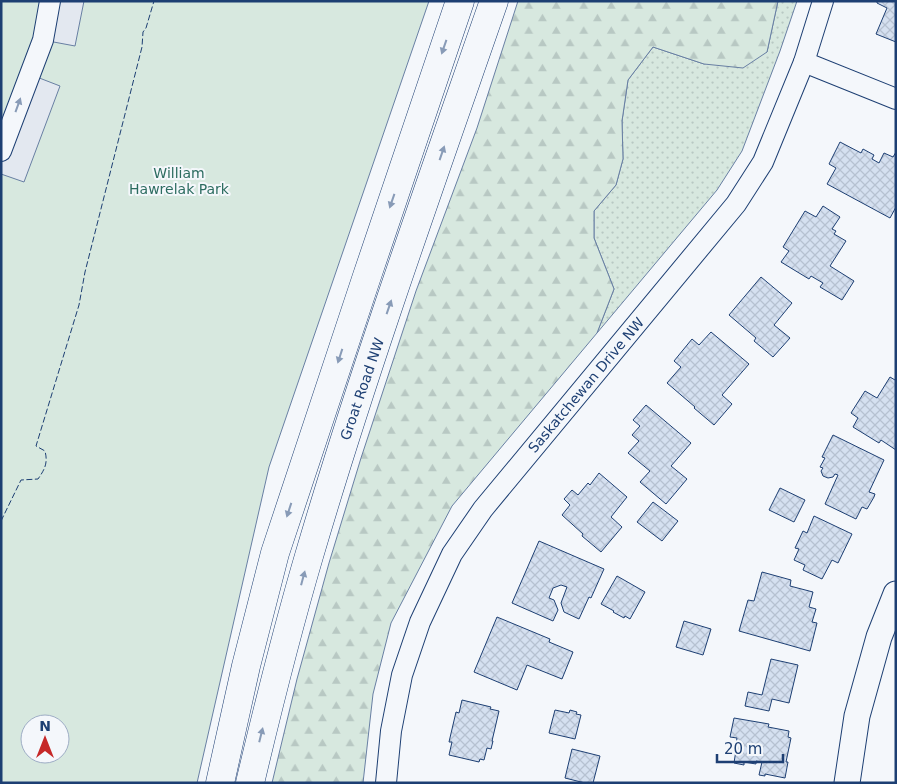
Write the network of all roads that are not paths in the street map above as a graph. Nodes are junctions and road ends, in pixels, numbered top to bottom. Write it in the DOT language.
graph roads {
  1 [pos="50,1"];
  2 [pos="460,1"];
  3 [pos="494,1"];
  4 [pos="823,1"];
  5 [pos="804,62"];
  6 [pos="896,99"];
  7 [pos="1,151"];
  8 [pos="896,594"];
  9 [pos="220,783"];
  10 [pos="250,783"];
  11 [pos="386,783"];
  12 [pos="847,783"];
  7 -- 1 [label="street, one-way"];
  2 -- 9 [label="main road, one-way"];
  10 -- 3 [label="main road, Groat Road NW, one-way"];
  4 -- 5 [label="street, Saskatchewan Drive NW"];
  5 -- 6 [label="street"];
  5 -- 11 [label="street, Saskatchewan Drive NW"];
  8 -- 12 [label="street"];
}
